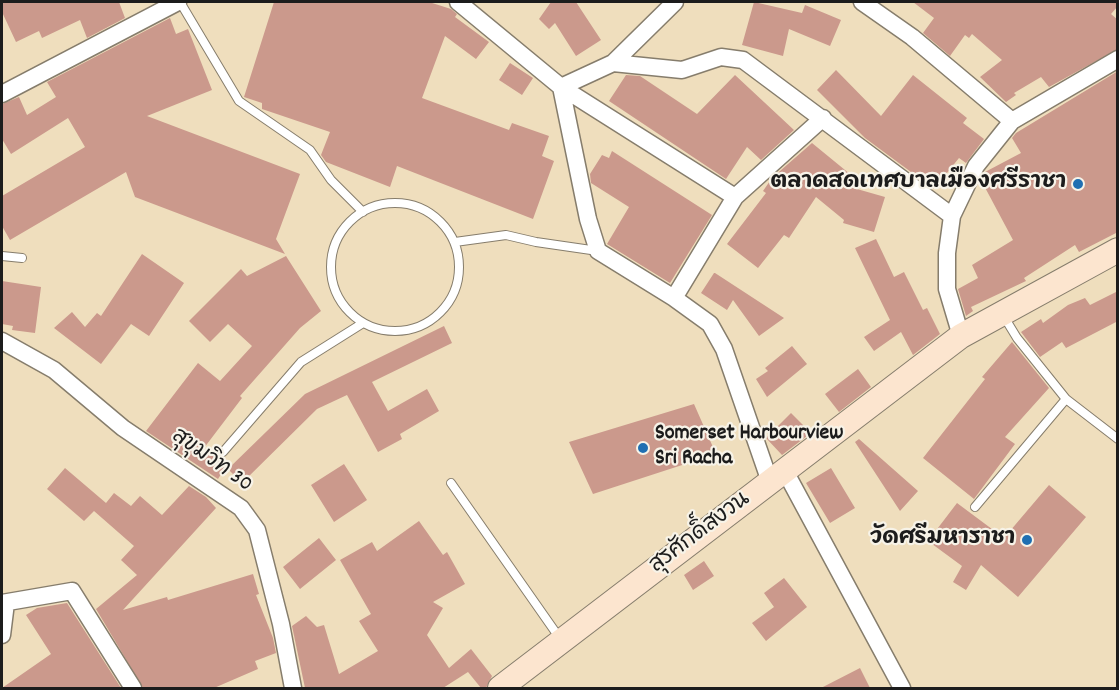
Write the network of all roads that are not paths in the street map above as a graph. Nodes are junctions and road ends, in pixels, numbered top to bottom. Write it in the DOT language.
graph roads {
  1 [pos="179,2"];
  2 [pos="458,2"];
  3 [pos="673,2"];
  4 [pos="862,2"];
  5 [pos="1118,59"];
  6 [pos="613,63"];
  7 [pos="561,87"];
  8 [pos="2,94"];
  9 [pos="823,118"];
  10 [pos="1012,121"];
  11 [pos="735,197"];
  12 [pos="363,212"];
  13 [pos="952,216"];
  14 [pos="454,242"];
  15 [pos="1118,250"];
  16 [pos="598,251"];
  17 [pos="2,256"];
  18 [pos="22,258"];
  19 [pos="675,298"];
  20 [pos="1002,312"];
  21 [pos="363,323"];
  22 [pos="961,336"];
  23 [pos="2,341"];
  24 [pos="1066,399"];
  25 [pos="1118,439"];
  26 [pos="223,452"];
  27 [pos="777,477"];
  28 [pos="452,483"];
  29 [pos="975,507"];
  30 [pos="4,603"];
  31 [pos="2,634"];
  32 [pos="561,640"];
  33 [pos="133,688"];
  34 [pos="293,688"];
  35 [pos="500,688"];
  36 [pos="902,688"];
  1 -- 8 [label="street"];
  1 -- 12 [label="lane"];
  2 -- 7 [label="street"];
  3 -- 6 [label="street"];
  4 -- 10 [label="street"];
  5 -- 10 [label="street"];
  6 -- 7 [label="street"];
  6 -- 9 [label="street"];
  7 -- 11 [label="street"];
  7 -- 16 [label="street"];
  9 -- 11 [label="street"];
  9 -- 13 [label="street"];
  10 -- 13 [label="street"];
  11 -- 19 [label="street"];
  12 -- 14 [label="lane"];
  12 -- 21 [label="lane"];
  13 -- 22 [label="street"];
  14 -- 16 [label="lane"];
  14 -- 21 [label="lane"];
  15 -- 20 [label="street, สุรศักดิ์สงวน"];
  16 -- 19 [label="street"];
  17 -- 18 [label="lane"];
  19 -- 27 [label="street"];
  20 -- 22 [label="street, สุรศักดิ์สงวน"];
  20 -- 24 [label="lane"];
  21 -- 26 [label="lane"];
  22 -- 27 [label="street, สุรศักดิ์สงวน"];
  23 -- 34 [label="street, สุขุมวิท 30"];
  24 -- 25 [label="lane"];
  24 -- 29 [label="lane"];
  27 -- 32 [label="street, สุรศักดิ์สงวน"];
  27 -- 36 [label="street"];
  28 -- 32 [label="lane"];
  30 -- 31 [label="street"];
  30 -- 33 [label="street"];
  32 -- 35 [label="street, สุรศักดิ์สงวน"];
}
